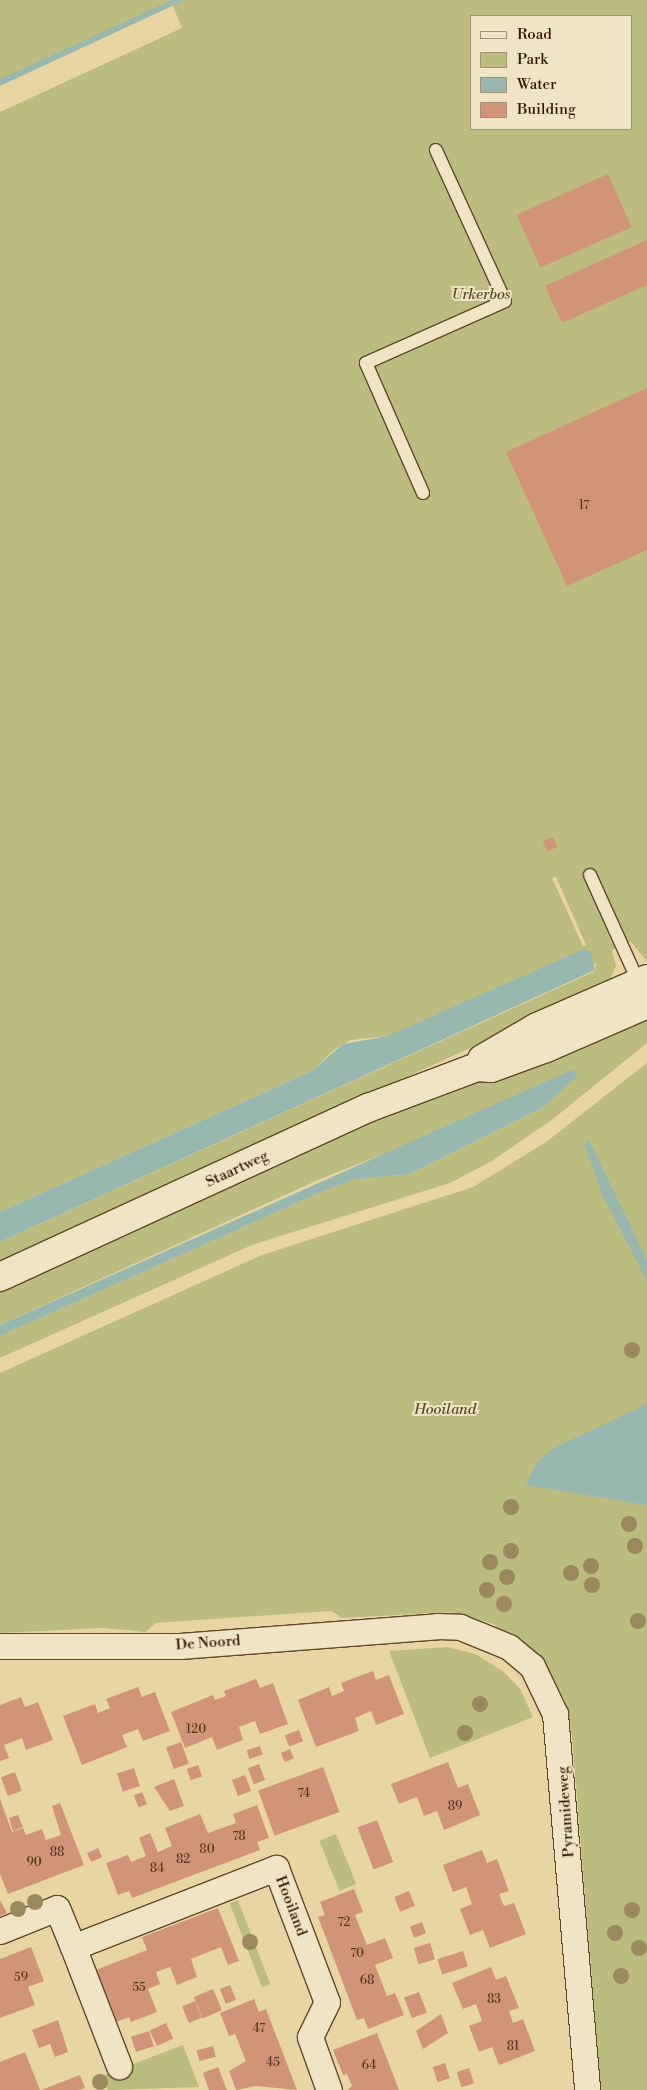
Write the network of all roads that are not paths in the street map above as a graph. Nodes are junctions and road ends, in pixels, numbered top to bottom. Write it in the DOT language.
graph roads {
  1 [pos="436,150"];
  2 [pos="423,492"];
  3 [pos="590,875"];
  4 [pos="645,992"];
  5 [pos="0,1277"];
  6 [pos="416,1627"];
  7 [pos="0,1646"];
  8 [pos="0,1930"];
  9 [pos="73,1947"];
  10 [pos="119,2066"];
  11 [pos="330,2090"];
  12 [pos="587,2090"];
  1 -- 2 [label="lane"];
  3 -- 4 [label="lane"];
  4 -- 5 [label="main road, Staartweg"];
  6 -- 7 [label="street, De Noord"];
  6 -- 12 [label="street, Pyramideweg"];
  8 -- 9 [label="street"];
  9 -- 10 [label="street"];
  9 -- 11 [label="street, Hooiland"];
}
